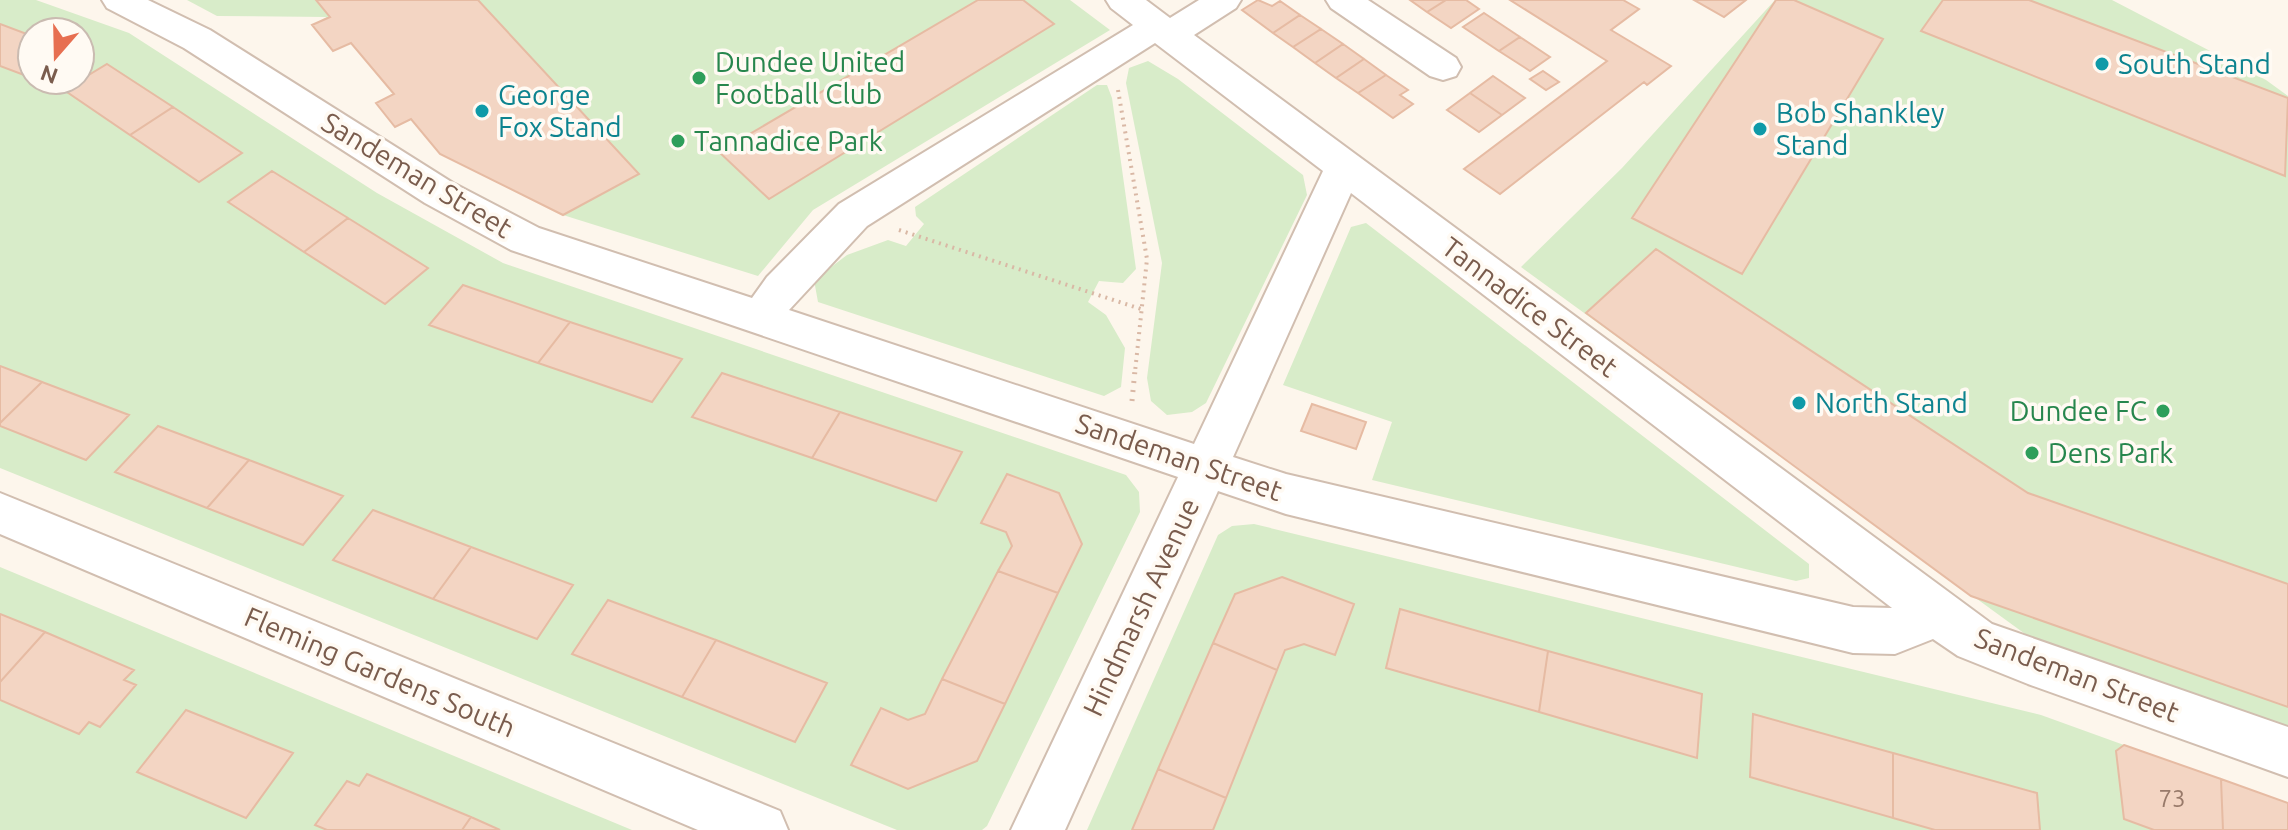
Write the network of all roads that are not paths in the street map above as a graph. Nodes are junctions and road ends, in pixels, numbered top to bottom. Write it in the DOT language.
graph roads {
  1 [pos="119,0"];
  2 [pos="1123,0"];
  3 [pos="1224,0"];
  4 [pos="1343,0"];
  5 [pos="1162,30"];
  6 [pos="1443,67"];
  7 [pos="1344,167"];
  8 [pos="762,317"];
  9 [pos="1206,467"];
  10 [pos="0,513"];
  11 [pos="1937,614"];
  12 [pos="2288,752"];
  13 [pos="761,830"];
  14 [pos="1038,830"];
  1 -- 8 [label="street, Sandeman Street"];
  2 -- 5 [label="street, Tannadice Street"];
  3 -- 5 [label="street"];
  4 -- 6 [label="street"];
  5 -- 7 [label="street, Tannadice Street"];
  5 -- 8 [label="street"];
  7 -- 9 [label="street, Hindmarsh Avenue"];
  7 -- 11 [label="street, Tannadice Street"];
  8 -- 9 [label="street, Sandeman Street"];
  9 -- 11 [label="street, Sandeman Street"];
  9 -- 14 [label="street, Hindmarsh Avenue"];
  10 -- 13 [label="street, Fleming Gardens South"];
  11 -- 12 [label="street, Sandeman Street"];
}
